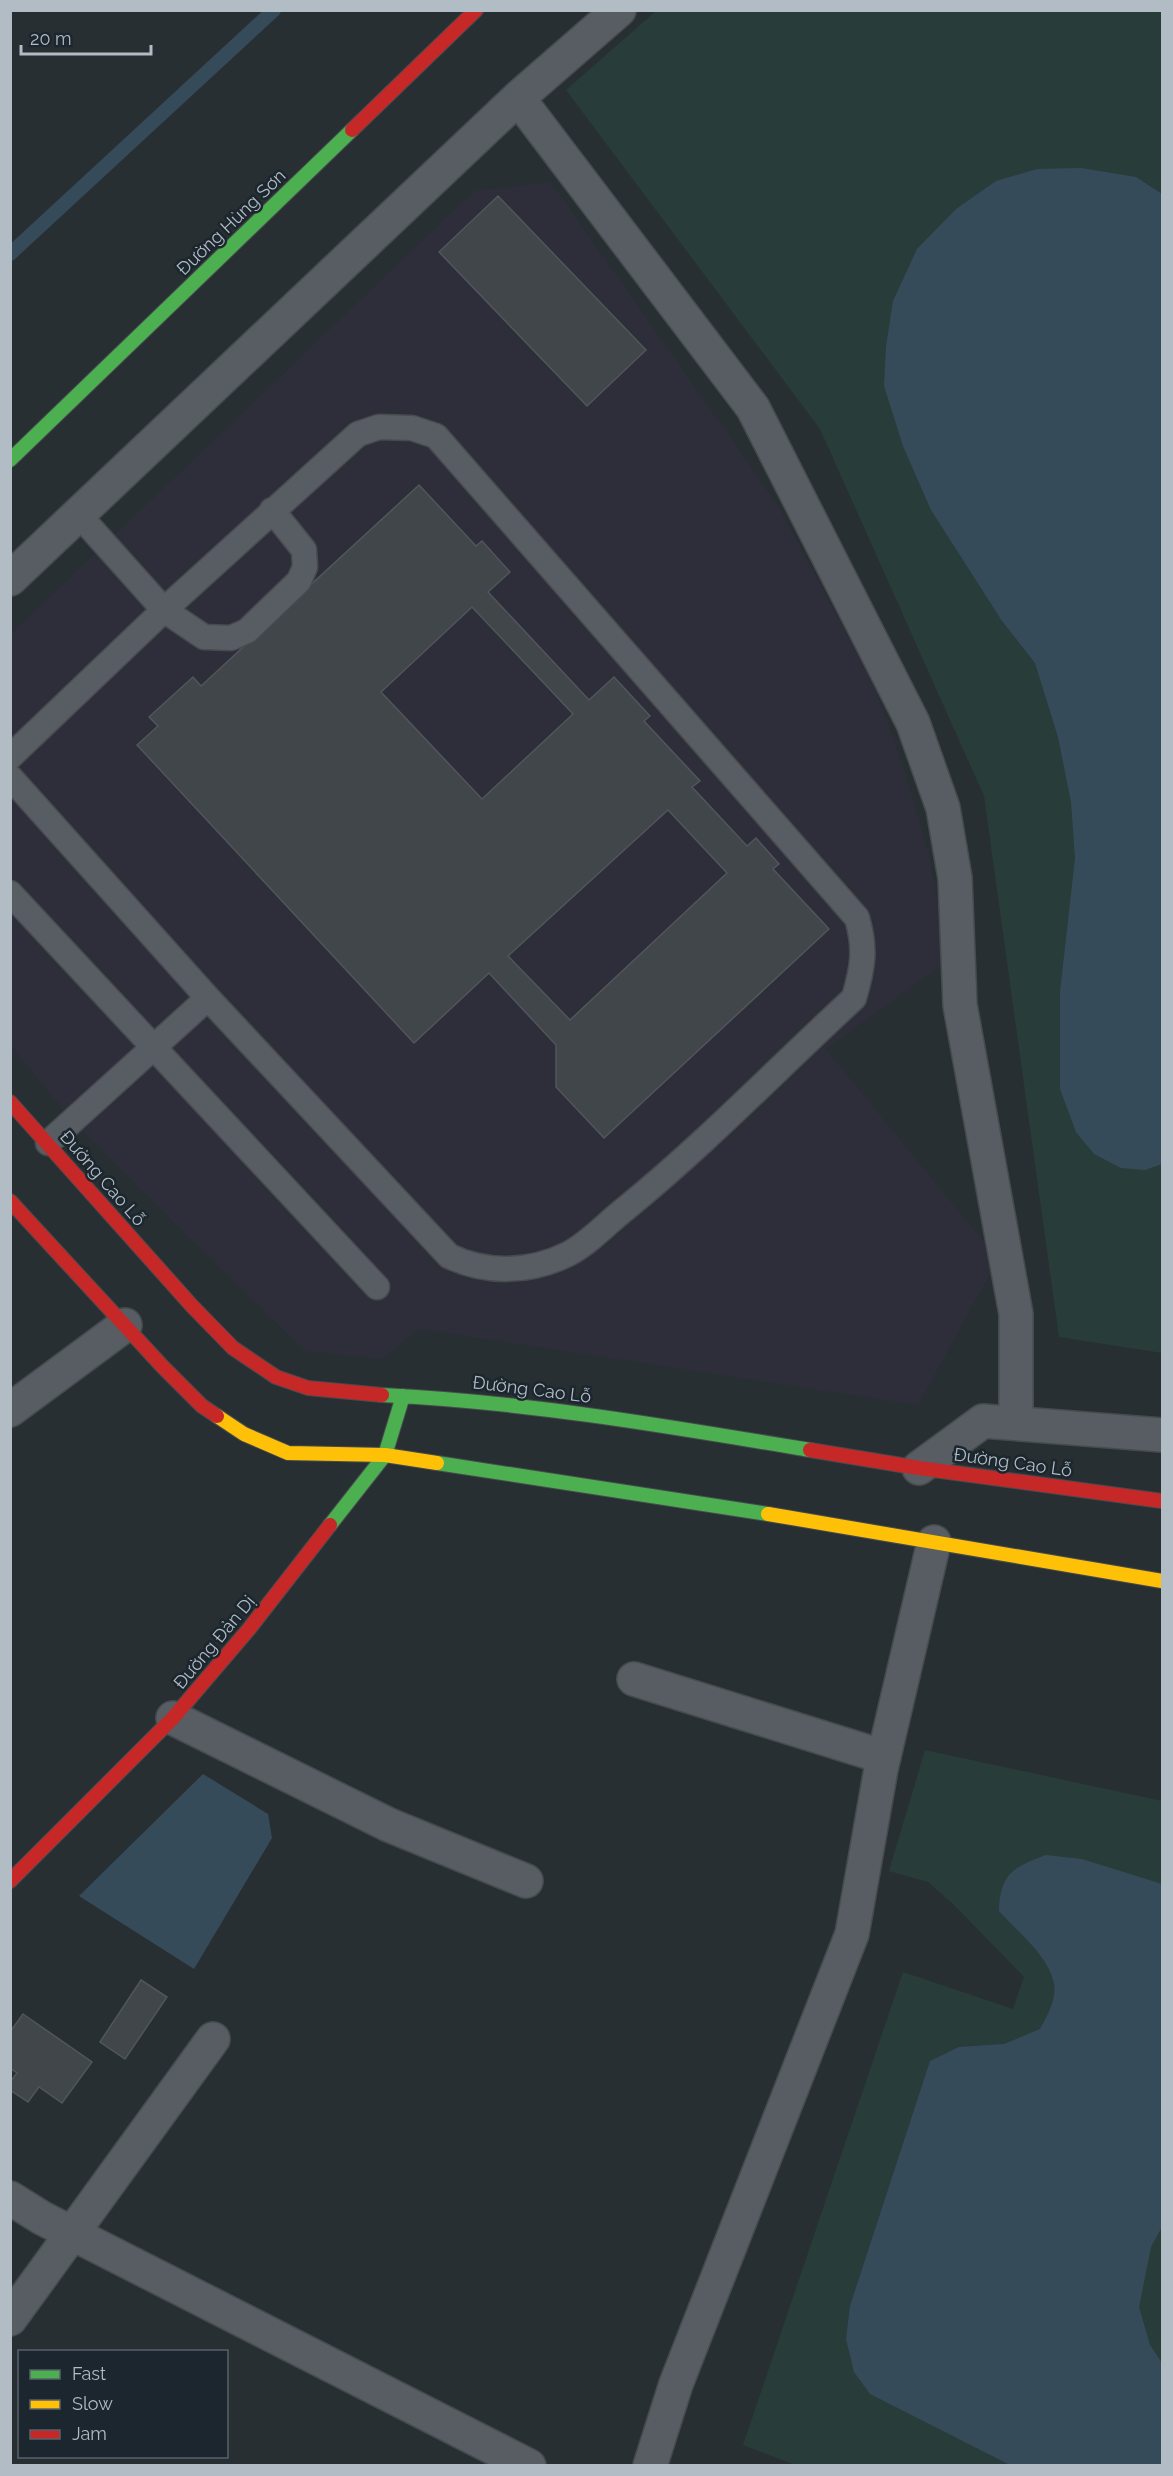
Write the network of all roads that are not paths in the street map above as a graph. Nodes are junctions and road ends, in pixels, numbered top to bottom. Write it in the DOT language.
graph roads {
  1 [pos="476,10"];
  2 [pos="618,10"];
  3 [pos="518,98"];
  4 [pos="10,460"];
  5 [pos="272,510"];
  6 [pos="79,515"];
  7 [pos="10,579"];
  8 [pos="164,610"];
  9 [pos="10,757"];
  10 [pos="10,777"];
  11 [pos="10,894"];
  12 [pos="208,998"];
  13 [pos="154,1047"];
  14 [pos="10,1102"];
  15 [pos="48,1143"];
  16 [pos="10,1201"];
  17 [pos="377,1287"];
  18 [pos="125,1324"];
  19 [pos="403,1396"];
  20 [pos="10,1410"];
  21 [pos="1016,1423"];
  22 [pos="1162,1435"];
  23 [pos="385,1455"];
  24 [pos="919,1468"];
  25 [pos="1162,1501"];
  26 [pos="934,1542"];
  27 [pos="1162,1581"];
  28 [pos="634,1679"];
  29 [pos="174,1719"];
  30 [pos="884,1757"];
  31 [pos="10,1881"];
  32 [pos="526,1881"];
  33 [pos="213,2039"];
  34 [pos="10,2198"];
  35 [pos="75,2234"];
  36 [pos="10,2319"];
  37 [pos="529,2466"];
  38 [pos="650,2466"];
  1 -- 4 [label="main road, Đường Hùng Sơn"];
  2 -- 3 [label="street"];
  3 -- 6 [label="street"];
  3 -- 21 [label="street"];
  5 -- 8 [label="lane"];
  5 -- 8 [label="lane"];
  5 -- 12 [label="lane"];
  6 -- 7 [label="street"];
  6 -- 8 [label="lane"];
  8 -- 9 [label="lane"];
  10 -- 12 [label="lane"];
  11 -- 13 [label="lane"];
  12 -- 13 [label="lane"];
  13 -- 15 [label="lane"];
  13 -- 17 [label="lane"];
  14 -- 15 [label="main road, Đường Cao Lỗ"];
  15 -- 19 [label="main road, Đường Cao Lỗ"];
  16 -- 18 [label="main road"];
  18 -- 20 [label="street"];
  18 -- 23 [label="main road"];
  19 -- 23 [label="main road, Đường Đản Dị"];
  19 -- 24 [label="main road, Đường Cao Lỗ"];
  21 -- 22 [label="street"];
  21 -- 24 [label="street"];
  23 -- 26 [label="main road"];
  23 -- 29 [label="main road, Đường Đản Dị"];
  24 -- 25 [label="main road, Đường Cao Lỗ"];
  26 -- 27 [label="main road"];
  26 -- 30 [label="street"];
  28 -- 30 [label="street"];
  29 -- 31 [label="main road, Đường Đản Dị"];
  29 -- 32 [label="street"];
  30 -- 38 [label="street"];
  33 -- 35 [label="street"];
  34 -- 35 [label="street"];
  35 -- 36 [label="street"];
  35 -- 37 [label="street"];
}
